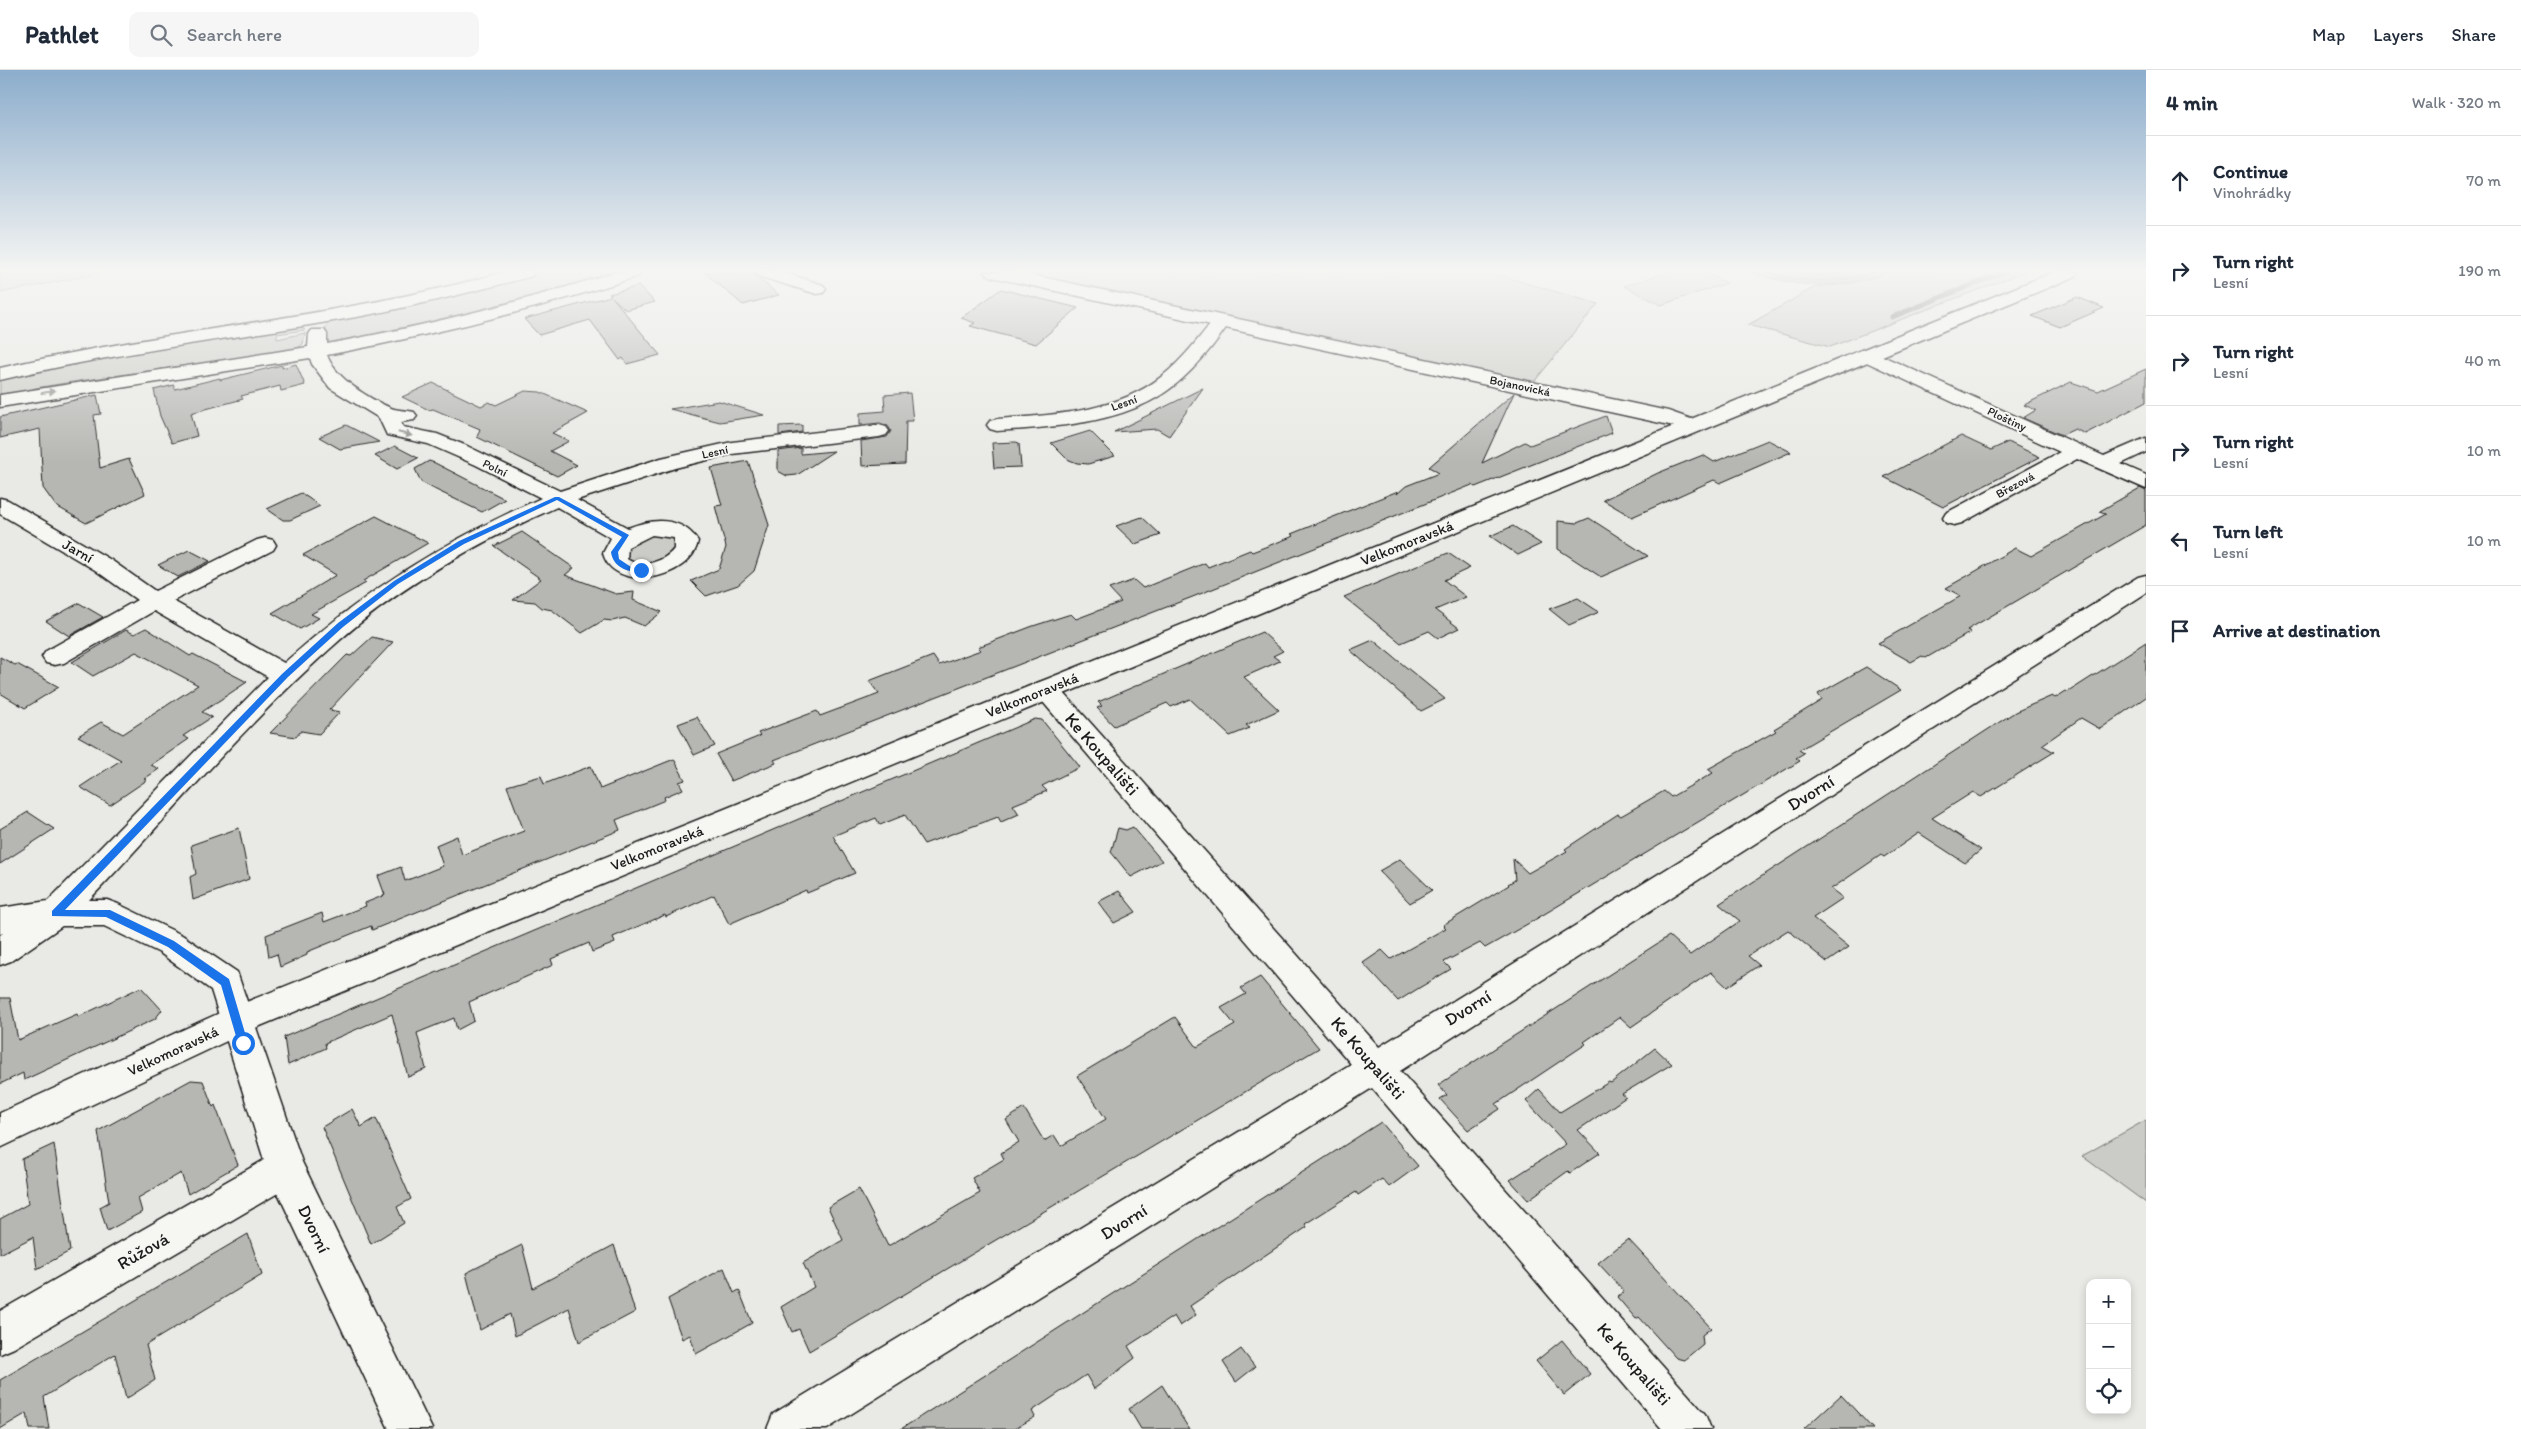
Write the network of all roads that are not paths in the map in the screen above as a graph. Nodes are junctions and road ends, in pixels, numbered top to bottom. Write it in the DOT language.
graph roads {
  1 [pos="211,335"];
  2 [pos="318,335"];
  3 [pos="396,335"];
  4 [pos="1210,335"];
  5 [pos="1284,335"];
  6 [pos="1916,335"];
  7 [pos="317,351"];
  8 [pos="1868,355"];
  9 [pos="0,374"];
  10 [pos="0,401"];
  11 [pos="997,426"];
  12 [pos="1695,427"];
  13 [pos="879,431"];
  14 [pos="2146,444"];
  15 [pos="2077,451"];
  16 [pos="2104,464"];
  17 [pos="2146,483"];
  18 [pos="557,498"];
  19 [pos="0,505"];
  20 [pos="1954,518"];
  21 [pos="627,537"];
  22 [pos="264,545"];
  23 [pos="2146,582"];
  24 [pos="154,601"];
  25 [pos="56,657"];
  26 [pos="285,675"];
  27 [pos="1046,689"];
  28 [pos="56,913"];
  29 [pos="0,921"];
  30 [pos="0,952"];
  31 [pos="236,1021"];
  32 [pos="1376,1067"];
  33 [pos="0,1131"];
  34 [pos="285,1168"];
  35 [pos="0,1334"];
  36 [pos="411,1429"];
  37 [pos="788,1429"];
  38 [pos="1690,1429"];
  1 -- 9 [label="street"];
  2 -- 7 [label="street"];
  3 -- 7 [label="street"];
  4 -- 11 [label="street, Lesní"];
  5 -- 12 [label="street, Bojanovická"];
  6 -- 8 [label="street, Velkomoravská"];
  10 -- 7 [label="street, one-way"];
  7 -- 18 [label="street, Polní"];
  8 -- 12 [label="street, Velkomoravská"];
  8 -- 15 [label="street, Ploštiny"];
  12 -- 27 [label="street, Velkomoravská"];
  13 -- 18 [label="street, Lesní"];
  14 -- 16 [label="street"];
  15 -- 16 [label="street, Ploštiny"];
  15 -- 20 [label="street, Březová"];
  16 -- 17 [label="street, Ploštiny"];
  18 -- 21 [label="street"];
  18 -- 26 [label="street, Lesní"];
  19 -- 24 [label="street, Jarní"];
  22 -- 24 [label="street"];
  23 -- 32 [label="street, Dvorní"];
  24 -- 25 [label="street"];
  24 -- 26 [label="street, Jarní"];
  26 -- 28 [label="street, Lesní"];
  27 -- 31 [label="street, Velkomoravská"];
  27 -- 32 [label="street, Ke Koupališti"];
  28 -- 29 [label="street, Dvorní"];
  28 -- 30 [label="street, Lesní"];
  28 -- 31 [label="street, Dvorní"];
  31 -- 33 [label="street, Velkomoravská"];
  31 -- 34 [label="street, Dvorní"];
  32 -- 37 [label="street, Dvorní"];
  32 -- 38 [label="street, Ke Koupališti"];
  34 -- 35 [label="street, Růžová"];
  34 -- 36 [label="street, Dvorní"];
}
